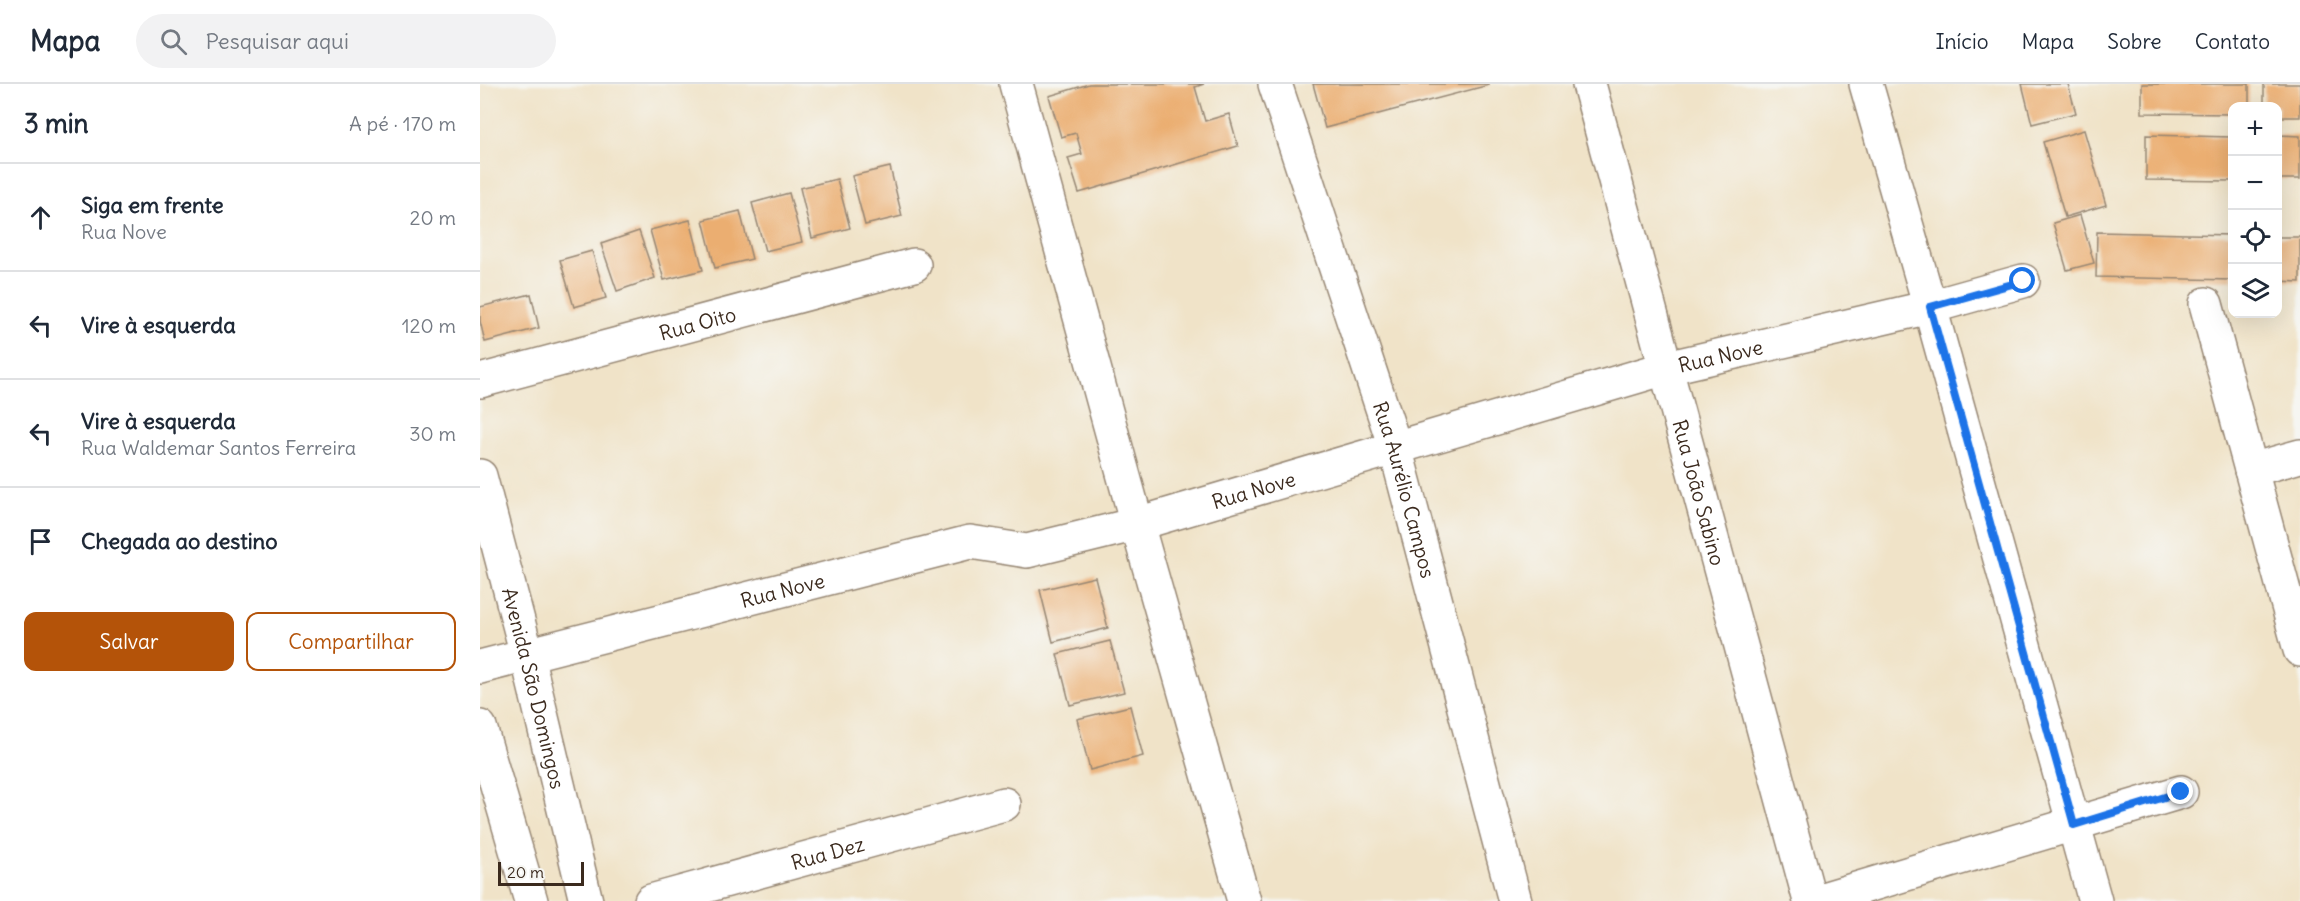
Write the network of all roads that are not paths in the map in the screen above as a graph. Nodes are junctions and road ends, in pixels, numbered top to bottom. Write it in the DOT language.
graph roads {
  1 [pos="1017,84"];
  2 [pos="1275,84"];
  3 [pos="1588,84"];
  4 [pos="1866,84"];
  5 [pos="914,265"];
  6 [pos="2023,281"];
  7 [pos="2206,304"];
  8 [pos="1930,307"];
  9 [pos="1666,368"];
  10 [pos="480,381"];
  11 [pos="1395,447"];
  12 [pos="2300,456"];
  13 [pos="2251,470"];
  14 [pos="480,476"];
  15 [pos="1137,524"];
  16 [pos="2300,650"];
  17 [pos="527,655"];
  18 [pos="480,667"];
  19 [pos="480,727"];
  20 [pos="2181,792"];
  21 [pos="1004,804"];
  22 [pos="2074,825"];
  23 [pos="531,901"];
  24 [pos="586,901"];
  25 [pos="651,901"];
  26 [pos="1244,901"];
  27 [pos="1515,901"];
  28 [pos="1810,901"];
  29 [pos="1816,901"];
  30 [pos="2095,901"];
  1 -- 15 [label="street"];
  2 -- 11 [label="street, Rua Aurélio Campos"];
  3 -- 9 [label="street, Rua João Sabino"];
  4 -- 8 [label="street"];
  5 -- 10 [label="street, Rua Oito"];
  6 -- 8 [label="street, Rua Nove"];
  7 -- 13 [label="street"];
  8 -- 9 [label="street, Rua Nove"];
  8 -- 22 [label="street"];
  9 -- 11 [label="street, Rua Nove"];
  9 -- 28 [label="street, Rua João Sabino"];
  11 -- 15 [label="street, Rua Nove"];
  11 -- 27 [label="street, Rua Aurélio Campos"];
  12 -- 13 [label="street"];
  13 -- 16 [label="street"];
  14 -- 17 [label="street, Avenida São Domingos"];
  15 -- 17 [label="street, Rua Nove"];
  15 -- 26 [label="street"];
  17 -- 18 [label="street, Rua Nove"];
  17 -- 24 [label="street, Avenida São Domingos"];
  19 -- 23 [label="street"];
  20 -- 22 [label="street"];
  21 -- 25 [label="street, Rua Dez"];
  22 -- 29 [label="street"];
  22 -- 30 [label="street"];
}
